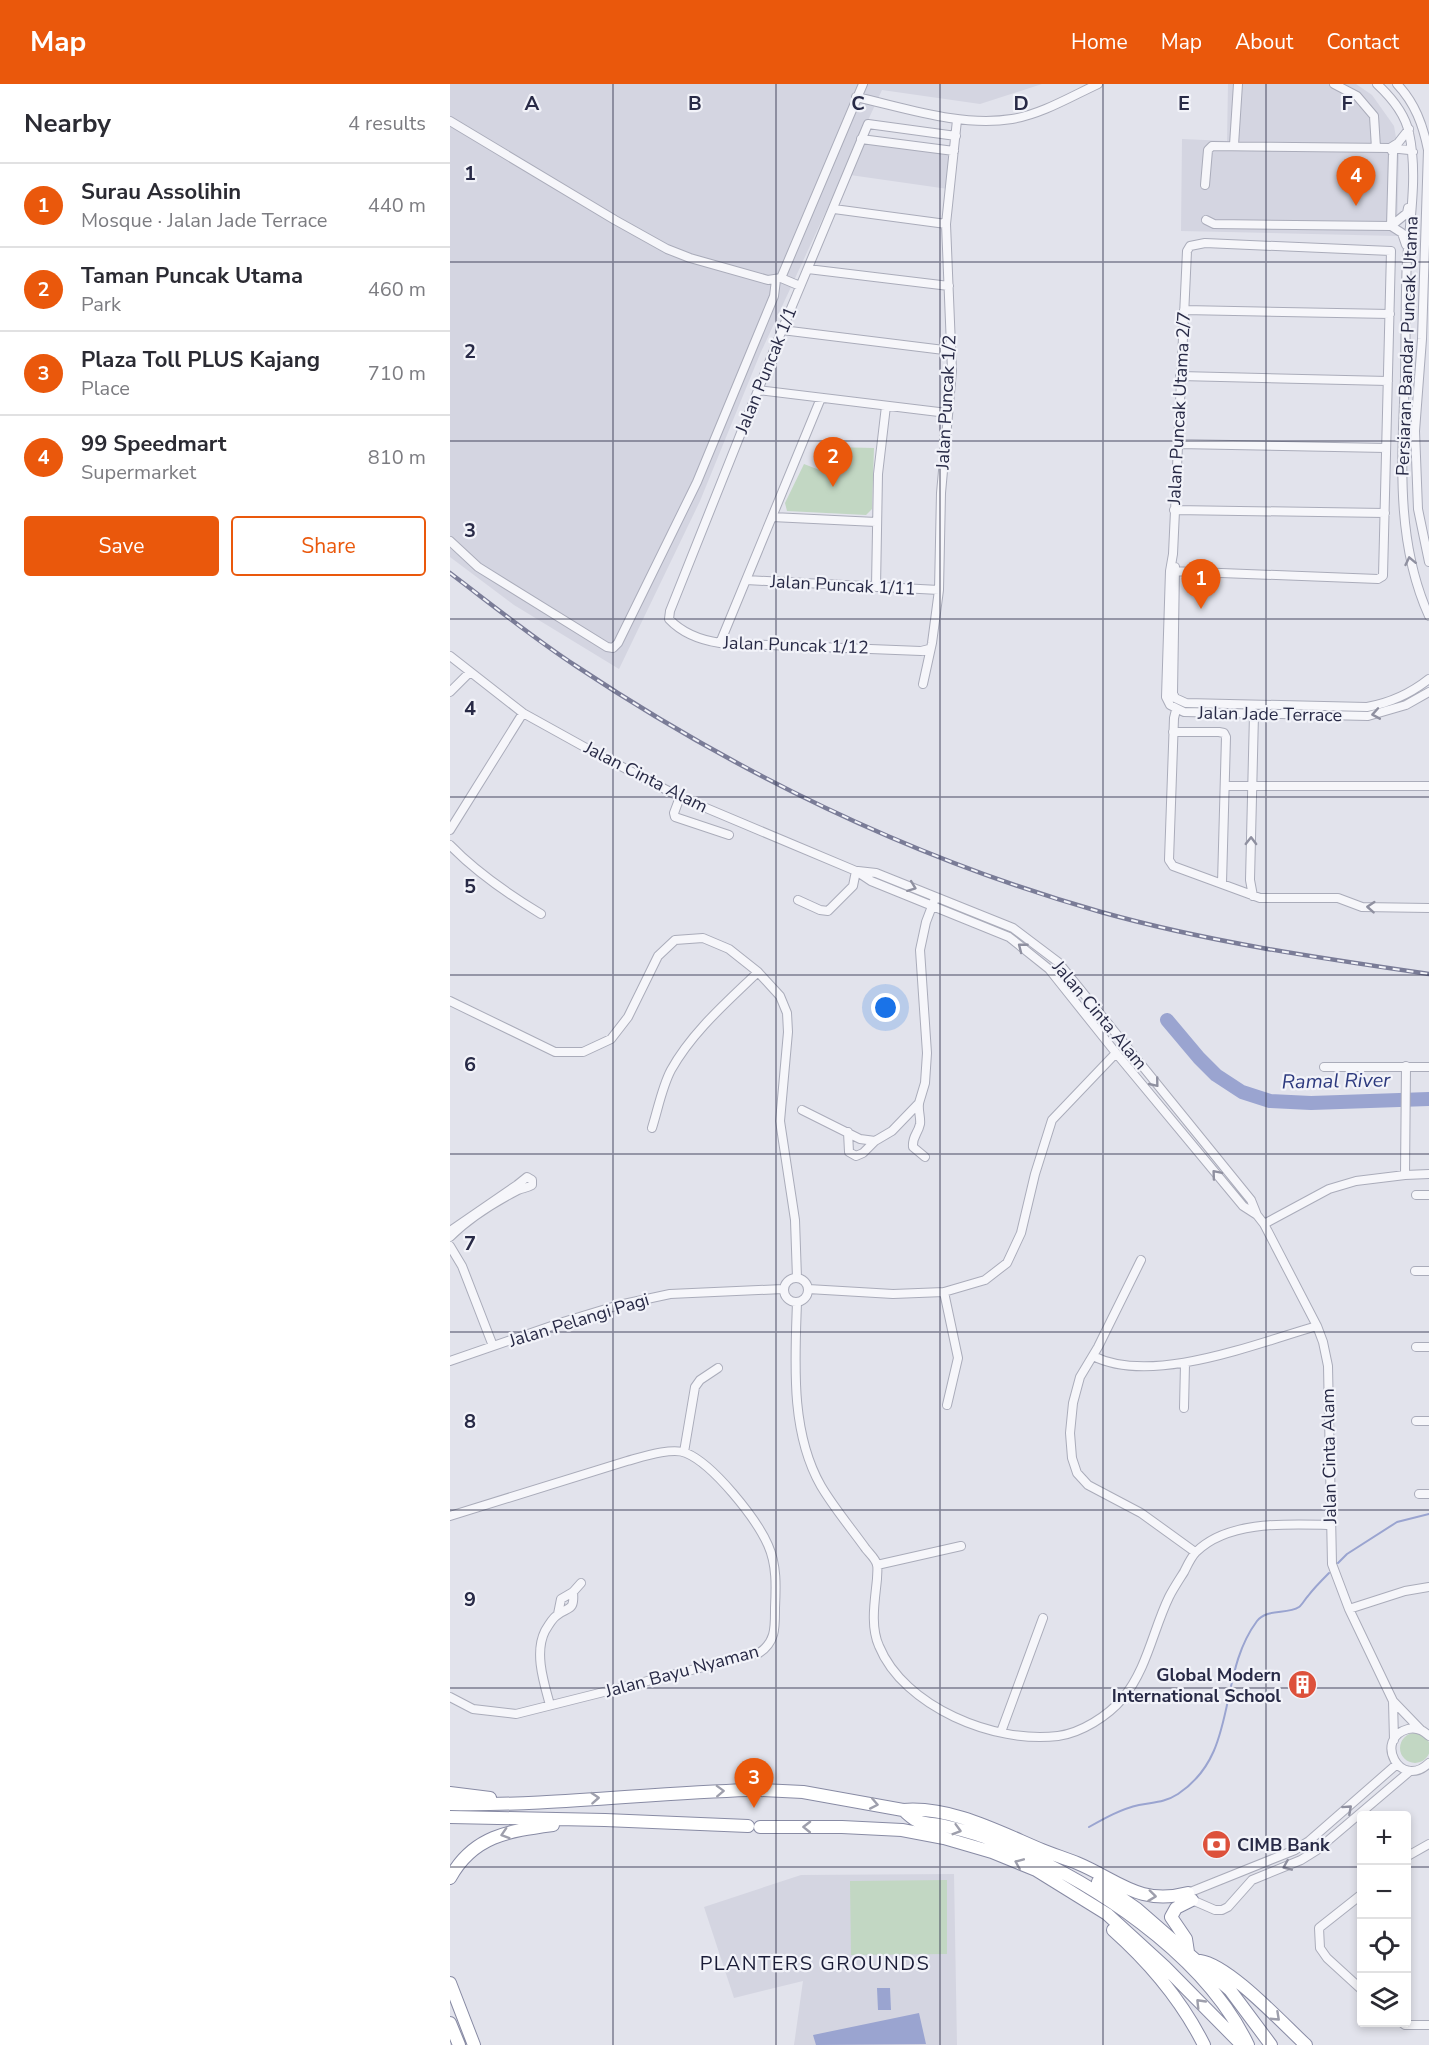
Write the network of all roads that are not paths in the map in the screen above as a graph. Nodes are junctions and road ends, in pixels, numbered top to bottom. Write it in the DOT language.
graph roads {
  1 [pos="863,84"];
  2 [pos="1098,84"];
  3 [pos="1238,84"];
  4 [pos="1334,84"];
  5 [pos="1377,84"];
  6 [pos="1397,84"];
  7 [pos="856,97"];
  8 [pos="957,120"];
  9 [pos="450,121"];
  10 [pos="1408,129"];
  11 [pos="956,136"];
  12 [pos="861,140"];
  13 [pos="1234,146"];
  14 [pos="1376,148"];
  15 [pos="1390,148"];
  16 [pos="954,150"];
  17 [pos="1413,152"];
  18 [pos="1205,185"];
  19 [pos="1412,191"];
  20 [pos="834,209"];
  21 [pos="1206,220"];
  22 [pos="946,224"];
  23 [pos="1392,226"];
  24 [pos="808,269"];
  25 [pos="1407,269"];
  26 [pos="778,279"];
  27 [pos="800,286"];
  28 [pos="949,286"];
  29 [pos="1184,310"];
  30 [pos="1390,314"];
  31 [pos="782,330"];
  32 [pos="952,351"];
  33 [pos="1180,376"];
  34 [pos="1388,381"];
  35 [pos="758,390"];
  36 [pos="821,398"];
  37 [pos="886,406"];
  38 [pos="947,413"];
  39 [pos="1178,444"];
  40 [pos="1386,448"];
  41 [pos="1174,510"];
  42 [pos="1385,513"];
  43 [pos="772,517"];
  44 [pos="876,522"];
  45 [pos="450,541"];
  46 [pos="1429,562"];
  47 [pos="1173,572"];
  48 [pos="746,580"];
  49 [pos="876,587"];
  50 [pos="939,590"];
  51 [pos="1429,616"];
  52 [pos="669,619"];
  53 [pos="720,643"];
  54 [pos="929,649"];
  55 [pos="450,656"];
  56 [pos="470,672"];
  57 [pos="1429,679"];
  58 [pos="922,684"];
  59 [pos="450,692"];
  60 [pos="1429,692"];
  61 [pos="1244,704"];
  62 [pos="1266,705"];
  63 [pos="1176,710"];
  64 [pos="523,713"];
  65 [pos="1254,714"];
  66 [pos="1173,732"];
  67 [pos="1225,786"];
  68 [pos="1252,786"];
  69 [pos="1429,786"];
  70 [pos="680,797"];
  71 [pos="450,830"];
  72 [pos="729,835"];
  73 [pos="450,845"];
  74 [pos="856,871"];
  75 [pos="1222,883"];
  76 [pos="936,896"];
  77 [pos="1253,896"];
  78 [pos="798,900"];
  79 [pos="932,906"];
  80 [pos="1429,908"];
  81 [pos="542,914"];
  82 [pos="758,972"];
  83 [pos="450,1001"];
  84 [pos="1116,1053"];
  85 [pos="1324,1067"];
  86 [pos="1429,1067"];
  87 [pos="1406,1069"];
  88 [pos="920,1103"];
  89 [pos="802,1110"];
  90 [pos="652,1128"];
  91 [pos="848,1132"];
  92 [pos="875,1141"];
  93 [pos="925,1157"];
  94 [pos="1429,1174"];
  95 [pos="1405,1175"];
  96 [pos="1416,1195"];
  97 [pos="1429,1195"];
  98 [pos="1257,1215"];
  99 [pos="1264,1224"];
  100 [pos="450,1231"];
  101 [pos="450,1237"];
  102 [pos="450,1246"];
  103 [pos="1140,1260"];
  104 [pos="1415,1271"];
  105 [pos="1429,1271"];
  106 [pos="797,1278"];
  107 [pos="783,1289"];
  108 [pos="808,1289"];
  109 [pos="944,1292"];
  110 [pos="797,1302"];
  111 [pos="1317,1326"];
  112 [pos="493,1346"];
  113 [pos="1416,1347"];
  114 [pos="1429,1347"];
  115 [pos="1093,1356"];
  116 [pos="450,1361"];
  117 [pos="1185,1364"];
  118 [pos="718,1368"];
  119 [pos="947,1405"];
  120 [pos="1184,1408"];
  121 [pos="1416,1421"];
  122 [pos="1429,1421"];
  123 [pos="684,1452"];
  124 [pos="1419,1494"];
  125 [pos="1429,1494"];
  126 [pos="450,1516"];
  127 [pos="1330,1525"];
  128 [pos="961,1546"];
  129 [pos="1195,1552"];
  130 [pos="877,1564"];
  131 [pos="581,1583"];
  132 [pos="1429,1587"];
  133 [pos="573,1592"];
  134 [pos="1349,1609"];
  135 [pos="558,1614"];
  136 [pos="1043,1618"];
  137 [pos="450,1697"];
  138 [pos="1393,1701"];
  139 [pos="550,1705"];
  140 [pos="1421,1730"];
  141 [pos="1001,1732"];
  142 [pos="1429,1736"];
  143 [pos="1394,1740"];
  144 [pos="1397,1764"];
  145 [pos="1429,1764"];
  146 [pos="1410,1771"];
  147 [pos="450,1793"];
  148 [pos="542,1802"];
  149 [pos="450,1804"];
  150 [pos="903,1810"];
  151 [pos="450,1817"];
  152 [pos="604,1820"];
  153 [pos="1429,1844"];
  154 [pos="1045,1851"];
  155 [pos="1411,1855"];
  156 [pos="450,1878"];
  157 [pos="1206,1887"];
  158 [pos="1070,1891"];
  159 [pos="1190,1897"];
  160 [pos="1357,1897"];
  161 [pos="1207,1908"];
  162 [pos="1192,1956"];
  163 [pos="450,1983"];
  164 [pos="1357,1986"];
  165 [pos="450,2024"];
  166 [pos="1411,2025"];
  167 [pos="1429,2025"];
  168 [pos="459,2045"];
  169 [pos="474,2045"];
  170 [pos="1204,2045"];
  171 [pos="1242,2045"];
  172 [pos="1248,2045"];
  173 [pos="1271,2045"];
  174 [pos="1306,2045"];
  1 -- 7 [label="street"];
  2 -- 8 [label="street"];
  3 -- 13 [label="street"];
  4 -- 14 [label="street"];
  5 -- 10 [label="street, Persiaran Bandar Puncak Utama"];
  6 -- 46 [label="street, Persiaran Bandar Puncak Utama"];
  7 -- 8 [label="street"];
  7 -- 26 [label="street"];
  8 -- 11 [label="street, Jalan Puncak 1/2"];
  9 -- 26 [label="street"];
  10 -- 15 [label="street"];
  10 -- 17 [label="street, Persiaran Bandar Puncak Utama"];
  11 -- 12 [label="street, Jalan Puncak 1/1"];
  11 -- 16 [label="street, Jalan Puncak 1/2"];
  12 -- 16 [label="street"];
  12 -- 20 [label="street, Jalan Puncak 1/1"];
  13 -- 14 [label="street"];
  13 -- 18 [label="street"];
  14 -- 15 [label="street"];
  15 -- 17 [label="street"];
  15 -- 23 [label="street"];
  16 -- 22 [label="street, Jalan Puncak 1/2"];
  17 -- 19 [label="street, Persiaran Bandar Puncak Utama"];
  19 -- 23 [label="street"];
  19 -- 25 [label="street, Persiaran Bandar Puncak Utama"];
  20 -- 22 [label="street"];
  20 -- 24 [label="street, Jalan Puncak 1/1"];
  21 -- 23 [label="street"];
  22 -- 28 [label="street, Jalan Puncak 1/2"];
  23 -- 25 [label="street"];
  24 -- 27 [label="street, Jalan Puncak 1/1"];
  24 -- 28 [label="street"];
  51 -- 25 [label="street, Persiaran Bandar Puncak Utama, one-way"];
  26 -- 27 [label="street"];
  26 -- 45 [label="street"];
  27 -- 31 [label="street, Jalan Puncak 1/1"];
  28 -- 32 [label="street, Jalan Puncak 1/2"];
  29 -- 30 [label="street"];
  29 -- 30 [label="street, Jalan Puncak Utama 2/7"];
  29 -- 33 [label="street, Jalan Puncak Utama 2/7"];
  30 -- 34 [label="street"];
  31 -- 32 [label="street"];
  31 -- 35 [label="street, Jalan Puncak 1/1"];
  32 -- 38 [label="street, Jalan Puncak 1/2"];
  33 -- 34 [label="street"];
  33 -- 39 [label="street, Jalan Puncak Utama 2/7"];
  34 -- 40 [label="street"];
  35 -- 36 [label="street"];
  35 -- 52 [label="street, Jalan Puncak 1/1"];
  36 -- 37 [label="street"];
  36 -- 43 [label="street"];
  37 -- 38 [label="street"];
  37 -- 44 [label="street"];
  38 -- 50 [label="street, Jalan Puncak 1/2"];
  39 -- 40 [label="street"];
  39 -- 41 [label="street, Jalan Puncak Utama 2/7"];
  40 -- 42 [label="street"];
  41 -- 42 [label="street"];
  41 -- 47 [label="street, Jalan Puncak Utama 2/7"];
  42 -- 47 [label="street"];
  43 -- 44 [label="street"];
  43 -- 48 [label="street"];
  44 -- 49 [label="street"];
  47 -- 61 [label="street, Jalan Jade Terrace"];
  47 -- 63 [label="street, Jalan Jade Terrace"];
  48 -- 49 [label="street, Jalan Puncak 1/11"];
  48 -- 53 [label="street"];
  49 -- 50 [label="street, Jalan Puncak 1/11"];
  50 -- 54 [label="street, Jalan Puncak 1/2"];
  52 -- 53 [label="street, Jalan Puncak 1/12"];
  53 -- 54 [label="street, Jalan Puncak 1/12"];
  54 -- 58 [label="street, Jalan Puncak 1/2"];
  55 -- 56 [label="street, Jalan Cinta Alam"];
  56 -- 59 [label="street"];
  56 -- 64 [label="street, Jalan Cinta Alam"];
  57 -- 62 [label="street, Jalan Jade Terrace"];
  60 -- 65 [label="street, Jalan Jade Terrace, one-way"];
  61 -- 62 [label="street, Jalan Jade Terrace"];
  61 -- 65 [label="street"];
  62 -- 65 [label="street"];
  63 -- 65 [label="street, Jalan Jade Terrace"];
  63 -- 66 [label="street"];
  64 -- 70 [label="street, Jalan Cinta Alam"];
  64 -- 71 [label="street"];
  65 -- 68 [label="street"];
  66 -- 67 [label="street"];
  66 -- 75 [label="street"];
  67 -- 68 [label="street"];
  67 -- 75 [label="street"];
  68 -- 69 [label="street"];
  77 -- 68 [label="street, one-way"];
  70 -- 72 [label="street"];
  70 -- 74 [label="street, Jalan Cinta Alam"];
  73 -- 81 [label="street"];
  74 -- 76 [label="street, Jalan Cinta Alam, one-way"];
  74 -- 78 [label="street"];
  74 -- 79 [label="street, Jalan Cinta Alam"];
  75 -- 77 [label="street"];
  76 -- 79 [label="street"];
  76 -- 98 [label="street, Jalan Cinta Alam, one-way"];
  80 -- 77 [label="street, one-way"];
  84 -- 79 [label="street, Jalan Cinta Alam, one-way"];
  79 -- 88 [label="street"];
  82 -- 83 [label="street"];
  82 -- 90 [label="street"];
  82 -- 106 [label="street"];
  98 -- 84 [label="street, Jalan Cinta Alam, one-way"];
  84 -- 109 [label="street"];
  85 -- 87 [label="street"];
  86 -- 87 [label="street"];
  87 -- 95 [label="street"];
  88 -- 92 [label="street"];
  88 -- 93 [label="street"];
  89 -- 91 [label="street"];
  91 -- 92 [label="street"];
  91 -- 92 [label="street"];
  94 -- 95 [label="street"];
  95 -- 99 [label="street"];
  96 -- 97 [label="street"];
  98 -- 99 [label="street, Jalan Cinta Alam"];
  99 -- 111 [label="street, Jalan Cinta Alam"];
  100 -- 101 [label="street"];
  102 -- 112 [label="street"];
  103 -- 115 [label="street"];
  104 -- 105 [label="street"];
  106 -- 107 [label="street"];
  106 -- 108 [label="street"];
  107 -- 110 [label="street"];
  107 -- 112 [label="street, Jalan Pelangi Pagi"];
  108 -- 109 [label="street"];
  108 -- 110 [label="street"];
  109 -- 119 [label="street"];
  110 -- 130 [label="street"];
  111 -- 117 [label="street"];
  111 -- 127 [label="street, Jalan Cinta Alam"];
  112 -- 116 [label="street, Jalan Pelangi Pagi"];
  113 -- 114 [label="street"];
  115 -- 117 [label="street"];
  115 -- 129 [label="street"];
  117 -- 120 [label="street"];
  118 -- 123 [label="street"];
  121 -- 122 [label="street"];
  123 -- 126 [label="street"];
  123 -- 139 [label="street, Jalan Bayu Nyaman"];
  124 -- 125 [label="street"];
  127 -- 129 [label="street"];
  127 -- 134 [label="street, Jalan Cinta Alam"];
  128 -- 130 [label="street"];
  129 -- 141 [label="street"];
  130 -- 141 [label="street"];
  131 -- 133 [label="street"];
  132 -- 134 [label="street"];
  133 -- 135 [label="street"];
  133 -- 135 [label="street"];
  134 -- 138 [label="street, Jalan Cinta Alam"];
  135 -- 139 [label="street"];
  136 -- 141 [label="street"];
  137 -- 139 [label="street, Jalan Bayu Nyaman"];
  138 -- 140 [label="street, Jalan Cinta Alam"];
  138 -- 143 [label="street, Jalan Cinta Alam"];
  140 -- 142 [label="street, Jalan Cinta Alam"];
  140 -- 143 [label="street"];
  143 -- 144 [label="street, Jalan Cinta Alam"];
  144 -- 146 [label="street"];
  157 -- 144 [label="street, one-way"];
  145 -- 146 [label="street"];
  146 -- 161 [label="street, one-way"];
  147 -- 148 [label="highway"];
  148 -- 149 [label="highway"];
  148 -- 150 [label="highway, one-way"];
  150 -- 154 [label="highway"];
  150 -- 172 [label="highway, one-way"];
  151 -- 152 [label="highway"];
  152 -- 156 [label="highway, one-way"];
  158 -- 152 [label="highway, one-way"];
  153 -- 155 [label="street"];
  154 -- 159 [label="highway, one-way"];
  154 -- 162 [label="highway"];
  157 -- 159 [label="street"];
  157 -- 161 [label="street"];
  158 -- 170 [label="highway"];
  171 -- 158 [label="highway, one-way"];
  159 -- 161 [label="street"];
  159 -- 162 [label="highway"];
  160 -- 164 [label="street"];
  162 -- 173 [label="highway"];
  162 -- 174 [label="highway, one-way"];
  163 -- 169 [label="highway"];
  165 -- 168 [label="highway"];
  166 -- 167 [label="street"];
}
